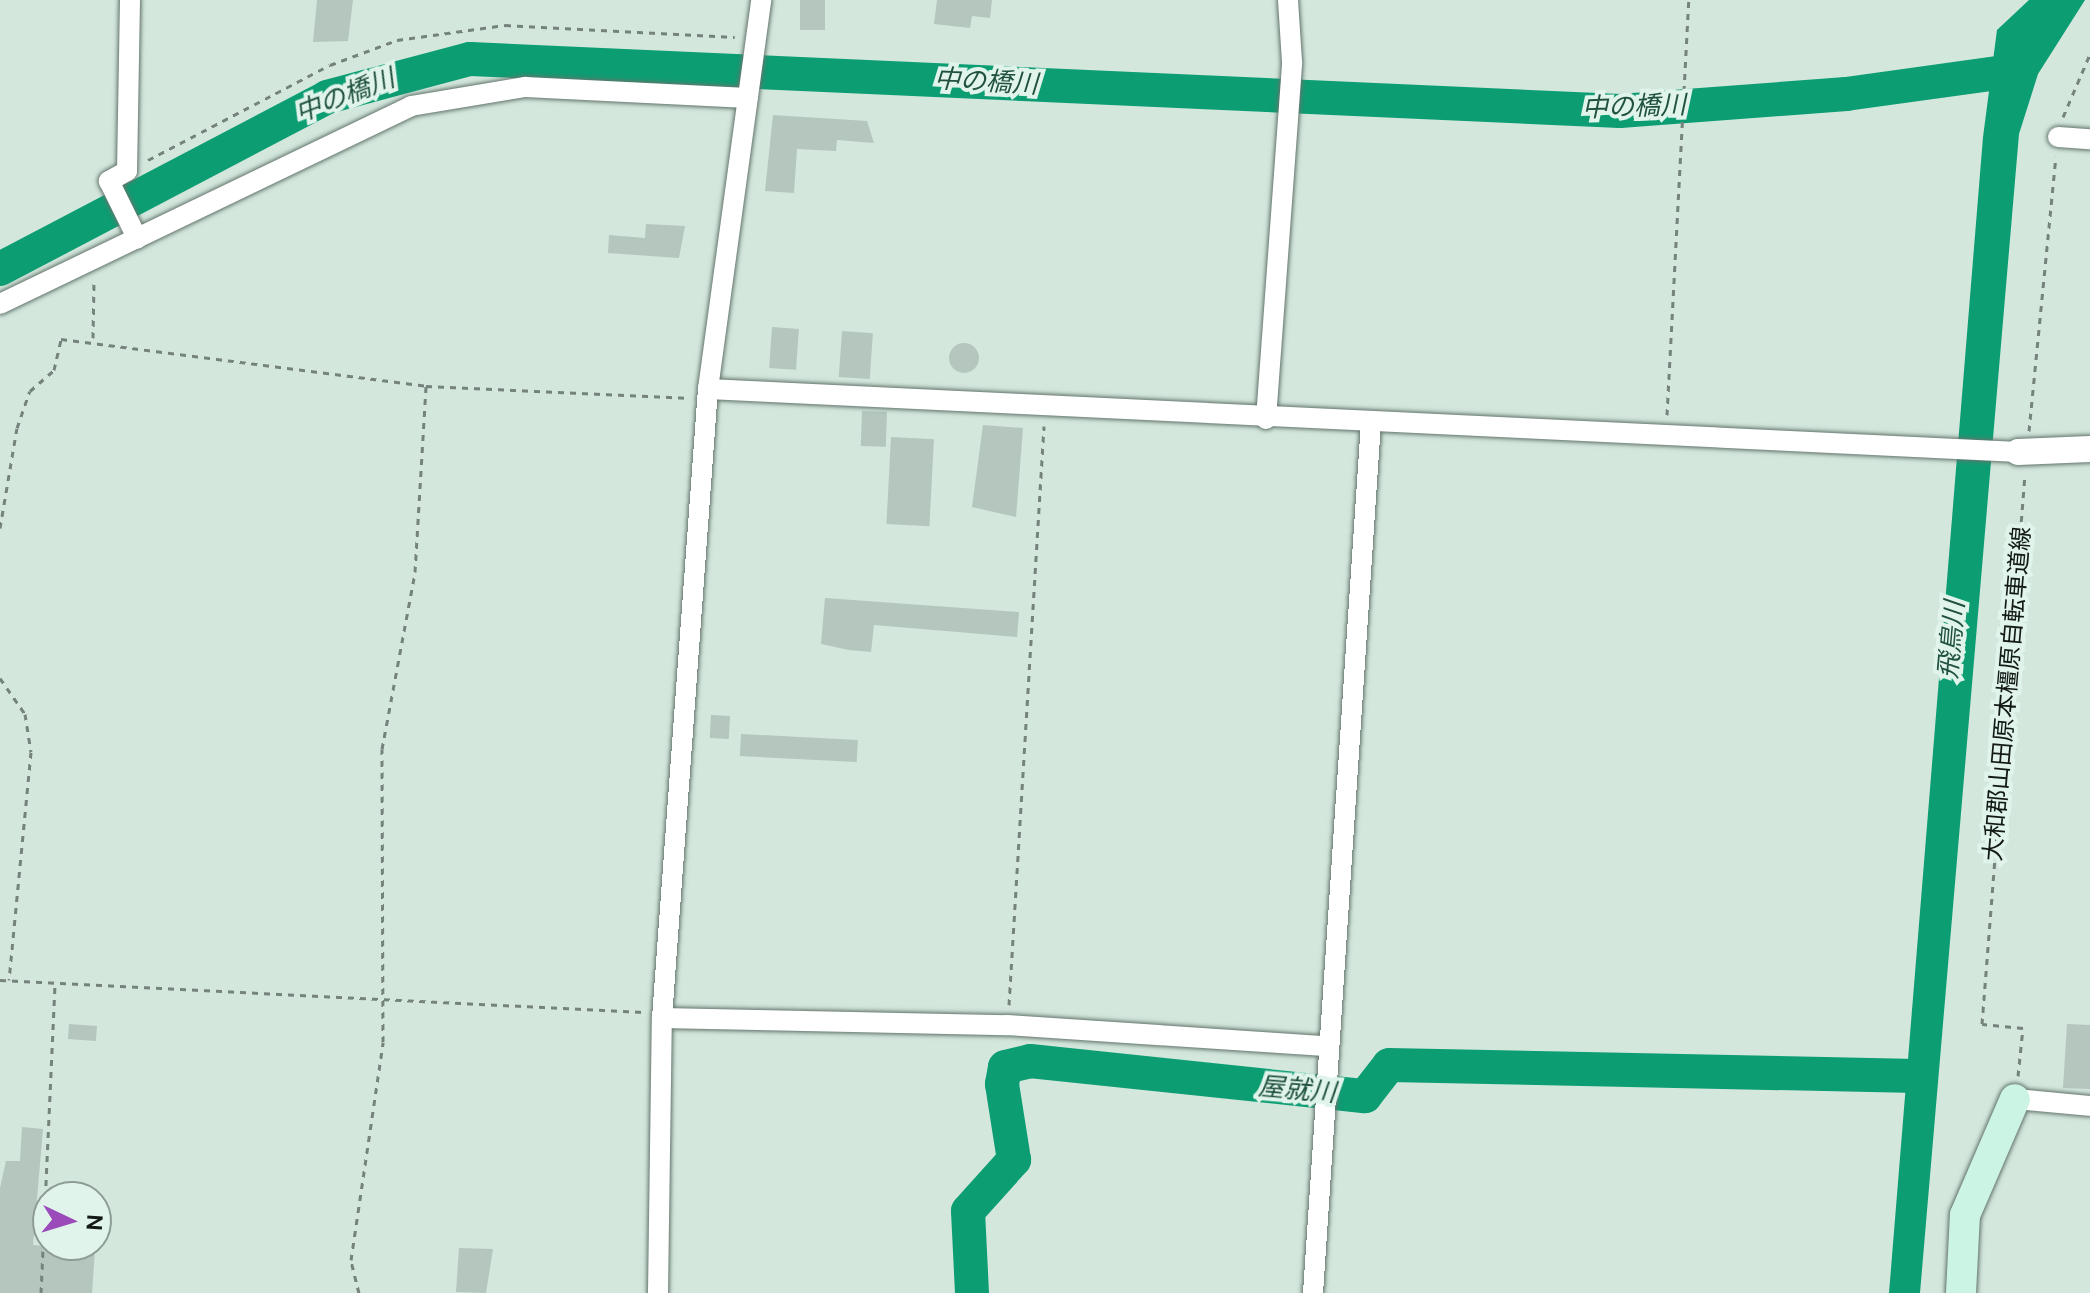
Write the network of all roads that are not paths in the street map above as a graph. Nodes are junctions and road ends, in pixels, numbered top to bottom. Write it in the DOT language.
graph roads {
  1 [pos="130,0"];
  2 [pos="761,0"];
  3 [pos="1288,0"];
  4 [pos="748,98"];
  5 [pos="2058,137"];
  6 [pos="2090,139"];
  7 [pos="136,236"];
  8 [pos="0,304"];
  9 [pos="707,394"];
  10 [pos="1266,419"];
  11 [pos="1371,421"];
  12 [pos="2090,449"];
  13 [pos="2022,453"];
  14 [pos="662,1016"];
  15 [pos="1325,1046"];
  16 [pos="2015,1099"];
  17 [pos="2090,1106"];
  18 [pos="658,1293"];
  19 [pos="1313,1293"];
  20 [pos="1961,1293"];
  1 -- 7 [label="street"];
  2 -- 4 [label="street"];
  3 -- 10 [label="street"];
  4 -- 7 [label="street"];
  4 -- 9 [label="street"];
  5 -- 6 [label="street"];
  7 -- 8 [label="street"];
  9 -- 10 [label="street"];
  9 -- 14 [label="street"];
  10 -- 11 [label="street"];
  11 -- 13 [label="street"];
  11 -- 15 [label="street"];
  12 -- 13 [label="street"];
  14 -- 15 [label="street"];
  14 -- 18 [label="street"];
  15 -- 19 [label="street"];
  16 -- 17 [label="street"];
  16 -- 20 [label="main road"];
}
